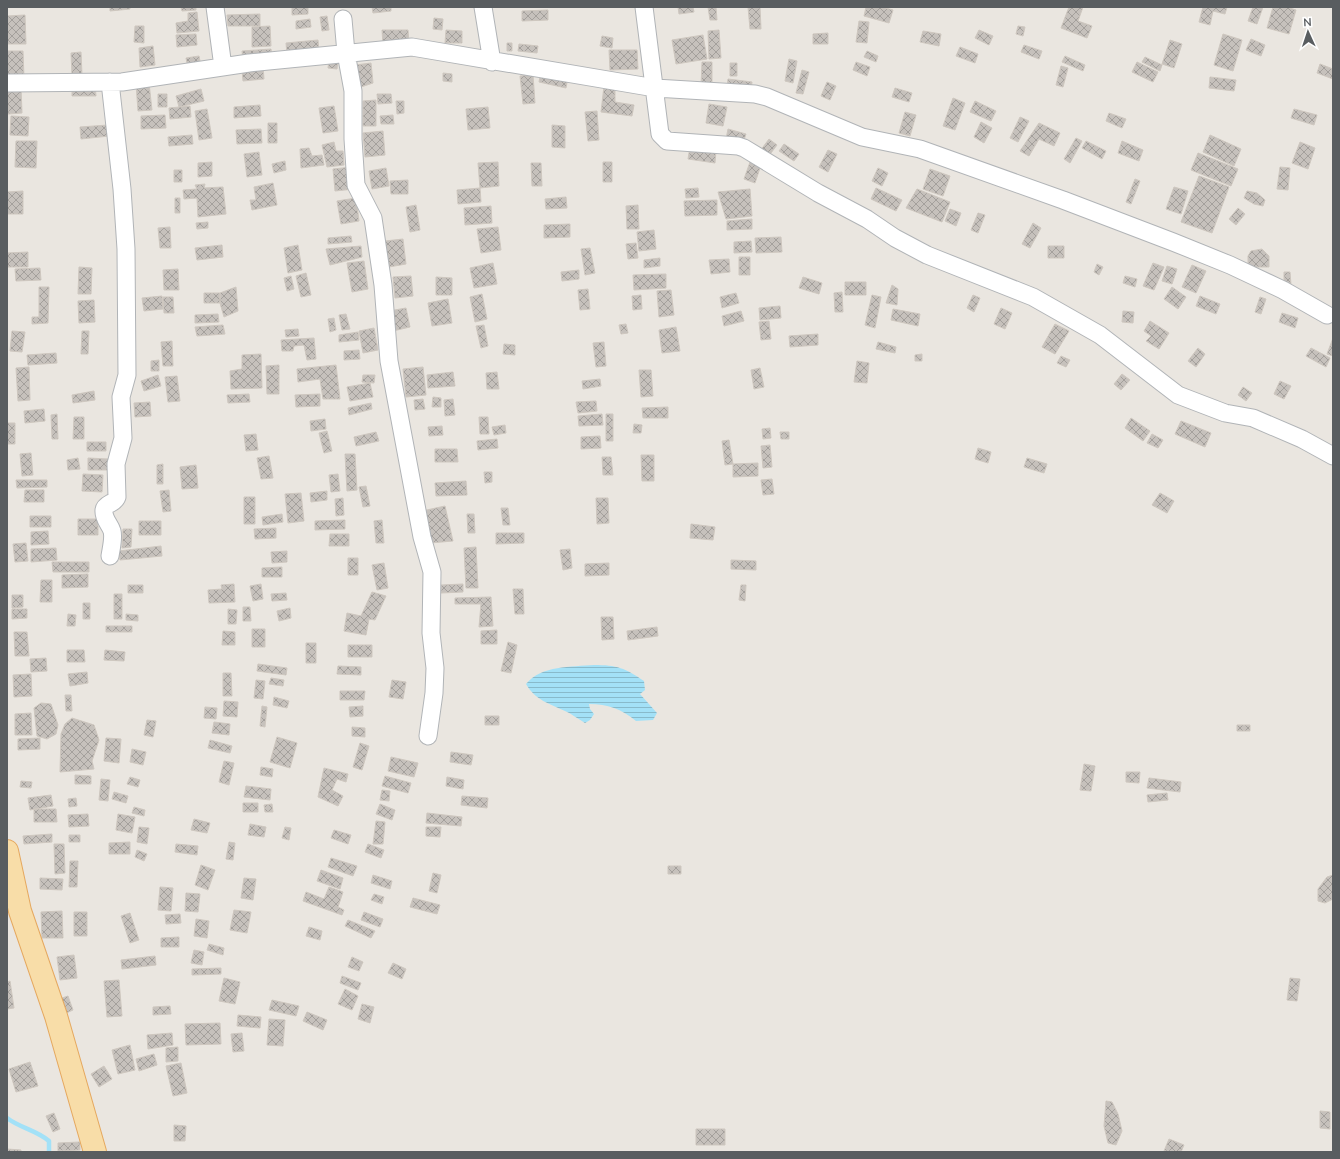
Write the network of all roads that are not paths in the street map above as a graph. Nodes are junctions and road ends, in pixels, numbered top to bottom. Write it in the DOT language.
graph roads {
  1 [pos="215,7"];
  2 [pos="483,7"];
  3 [pos="644,7"];
  4 [pos="343,19"];
  5 [pos="346,53"];
  6 [pos="492,62"];
  7 [pos="223,67"];
  8 [pos="110,82"];
  9 [pos="7,83"];
  10 [pos="655,88"];
  11 [pos="1327,315"];
  12 [pos="1333,456"];
  13 [pos="110,556"];
  14 [pos="428,736"];
  15 [pos="7,851"];
  16 [pos="96,1152"];
  1 -- 7 [label="street"];
  2 -- 6 [label="street"];
  3 -- 10 [label="street"];
  4 -- 5 [label="street"];
  5 -- 6 [label="street"];
  5 -- 7 [label="street"];
  5 -- 14 [label="street"];
  6 -- 10 [label="street"];
  7 -- 8 [label="street"];
  8 -- 9 [label="street"];
  8 -- 13 [label="street"];
  10 -- 11 [label="street"];
  10 -- 12 [label="street"];
  15 -- 16 [label="main road"];
}
